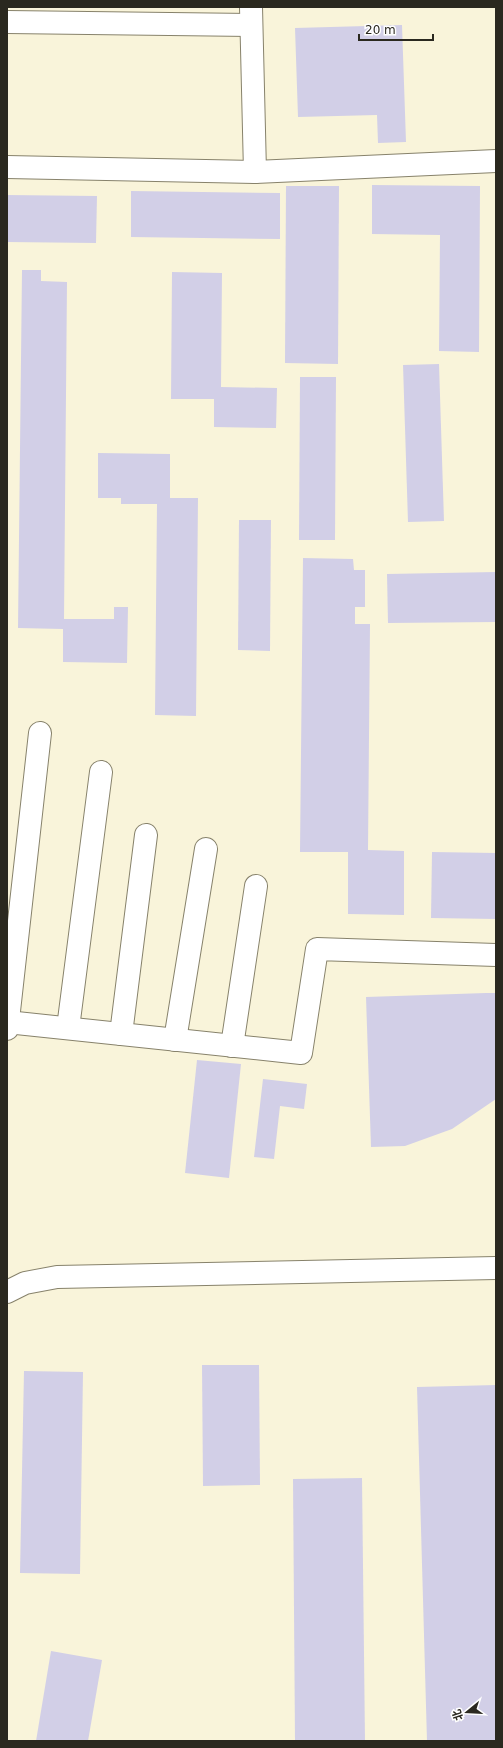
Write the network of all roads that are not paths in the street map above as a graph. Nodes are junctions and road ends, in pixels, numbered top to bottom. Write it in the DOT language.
graph roads {
  1 [pos="251,16"];
  2 [pos="7,22"];
  3 [pos="496,161"];
  4 [pos="7,167"];
  5 [pos="256,172"];
  6 [pos="40,733"];
  7 [pos="101,772"];
  8 [pos="146,835"];
  9 [pos="206,849"];
  10 [pos="256,886"];
  11 [pos="496,955"];
  12 [pos="7,1024"];
  13 [pos="68,1028"];
  14 [pos="121,1034"];
  15 [pos="175,1040"];
  16 [pos="232,1046"];
  17 [pos="496,1268"];
  18 [pos="7,1292"];
  1 -- 2 [label="street"];
  1 -- 5 [label="street"];
  3 -- 5 [label="street"];
  4 -- 5 [label="street"];
  6 -- 12 [label="street"];
  7 -- 13 [label="street"];
  8 -- 14 [label="street"];
  9 -- 15 [label="street"];
  10 -- 16 [label="street"];
  11 -- 16 [label="street"];
  12 -- 13 [label="street"];
  13 -- 14 [label="street"];
  14 -- 15 [label="street"];
  15 -- 16 [label="street"];
  17 -- 18 [label="street"];
}
